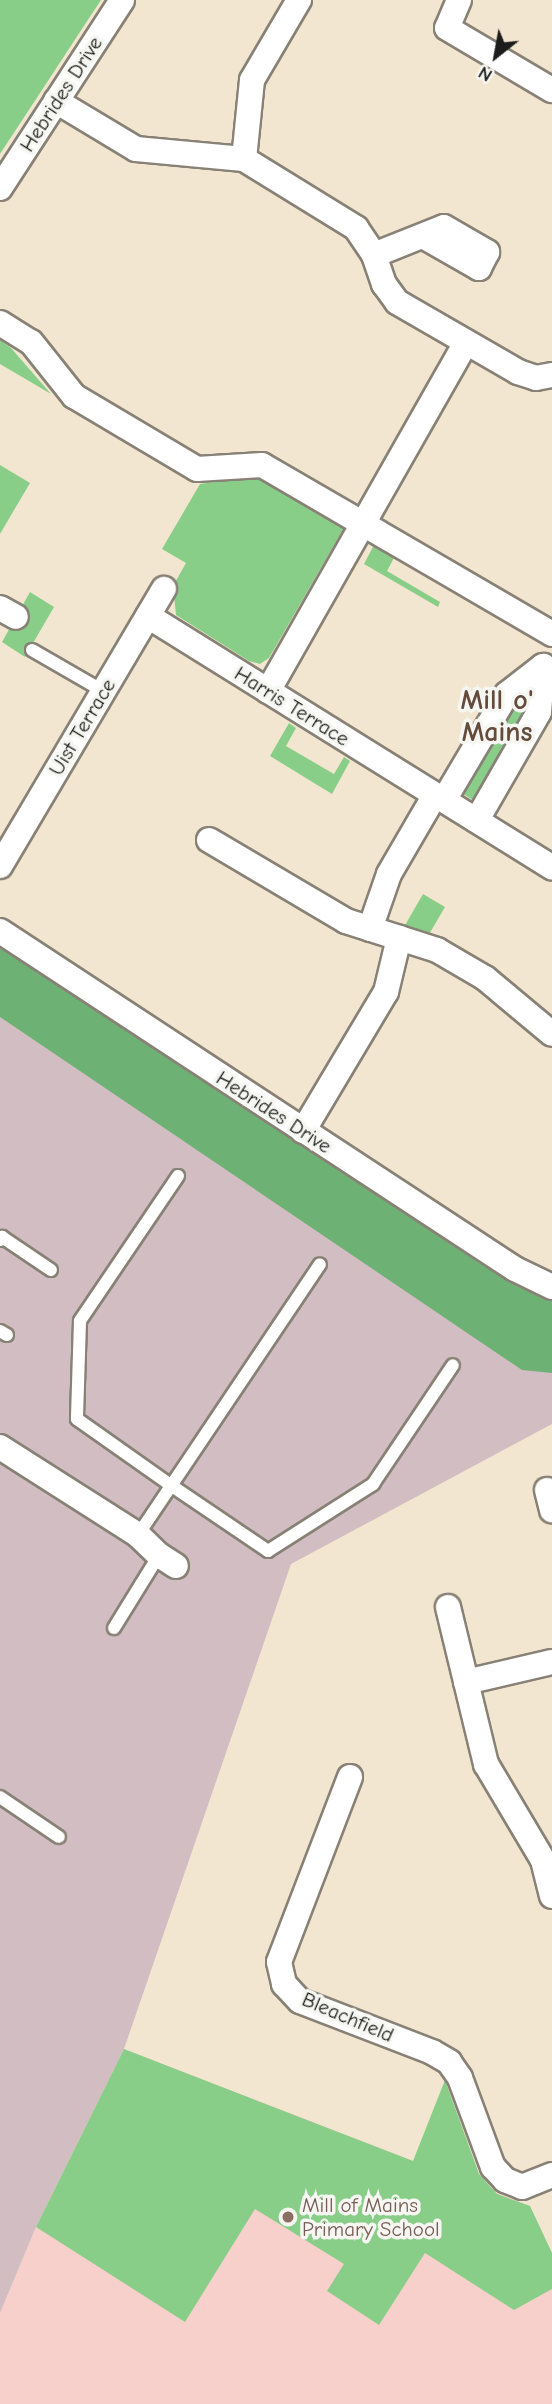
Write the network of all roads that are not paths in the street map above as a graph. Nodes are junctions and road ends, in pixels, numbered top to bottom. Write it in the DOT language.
graph roads {
  1 [pos="122,0"];
  2 [pos="299,0"];
  3 [pos="459,0"];
  4 [pos="552,90"];
  5 [pos="56,101"];
  6 [pos="244,159"];
  7 [pos="0,188"];
  8 [pos="423,236"];
  9 [pos="374,255"];
  10 [pos="0,323"];
  11 [pos="466,342"];
  12 [pos="552,375"];
  13 [pos="362,523"];
  14 [pos="164,589"];
  15 [pos="148,616"];
  16 [pos="552,634"];
  17 [pos="32,650"];
  18 [pos="547,658"];
  19 [pos="103,691"];
  20 [pos="268,691"];
  21 [pos="440,798"];
  22 [pos="477,820"];
  23 [pos="209,840"];
  24 [pos="0,866"];
  25 [pos="552,867"];
  26 [pos="370,929"];
  27 [pos="0,931"];
  28 [pos="399,938"];
  29 [pos="552,1034"];
  30 [pos="303,1131"];
  31 [pos="178,1176"];
  32 [pos="0,1240"];
  33 [pos="320,1264"];
  34 [pos="51,1270"];
  35 [pos="552,1287"];
  36 [pos="453,1365"];
  37 [pos="0,1447"];
  38 [pos="172,1486"];
  39 [pos="138,1535"];
  40 [pos="167,1561"];
  41 [pos="448,1607"];
  42 [pos="114,1628"];
  43 [pos="552,1662"];
  44 [pos="466,1682"];
  45 [pos="350,1777"];
  46 [pos="0,1797"];
  47 [pos="59,1837"];
  48 [pos="552,1896"];
  49 [pos="552,2175"];
  1 -- 5 [label="street, Hebrides Drive"];
  2 -- 6 [label="street"];
  3 -- 4 [label="street"];
  5 -- 6 [label="street"];
  5 -- 7 [label="street, Hebrides Drive"];
  6 -- 9 [label="street"];
  8 -- 9 [label="street"];
  9 -- 11 [label="street"];
  10 -- 13 [label="street"];
  11 -- 12 [label="street"];
  11 -- 13 [label="street"];
  13 -- 16 [label="street"];
  13 -- 20 [label="street"];
  14 -- 15 [label="street, Uist Terrace"];
  15 -- 19 [label="street, Uist Terrace"];
  15 -- 20 [label="street, Harris Terrace"];
  17 -- 19 [label="lane"];
  18 -- 21 [label="street"];
  18 -- 22 [label="street"];
  19 -- 24 [label="street, Uist Terrace"];
  20 -- 21 [label="street, Harris Terrace"];
  21 -- 22 [label="street, Harris Terrace"];
  21 -- 26 [label="street"];
  22 -- 25 [label="street, Harris Terrace"];
  23 -- 26 [label="street"];
  26 -- 28 [label="street"];
  27 -- 30 [label="street, Hebrides Drive"];
  28 -- 29 [label="street"];
  28 -- 30 [label="street"];
  30 -- 35 [label="street, Hebrides Drive"];
  31 -- 38 [label="lane"];
  32 -- 34 [label="lane"];
  33 -- 38 [label="lane"];
  36 -- 38 [label="lane"];
  37 -- 39 [label="street"];
  38 -- 39 [label="lane"];
  39 -- 40 [label="street"];
  40 -- 42 [label="lane"];
  41 -- 44 [label="street"];
  43 -- 44 [label="street"];
  44 -- 48 [label="street"];
  45 -- 49 [label="street, Bleachfield"];
  46 -- 47 [label="lane"];
}
